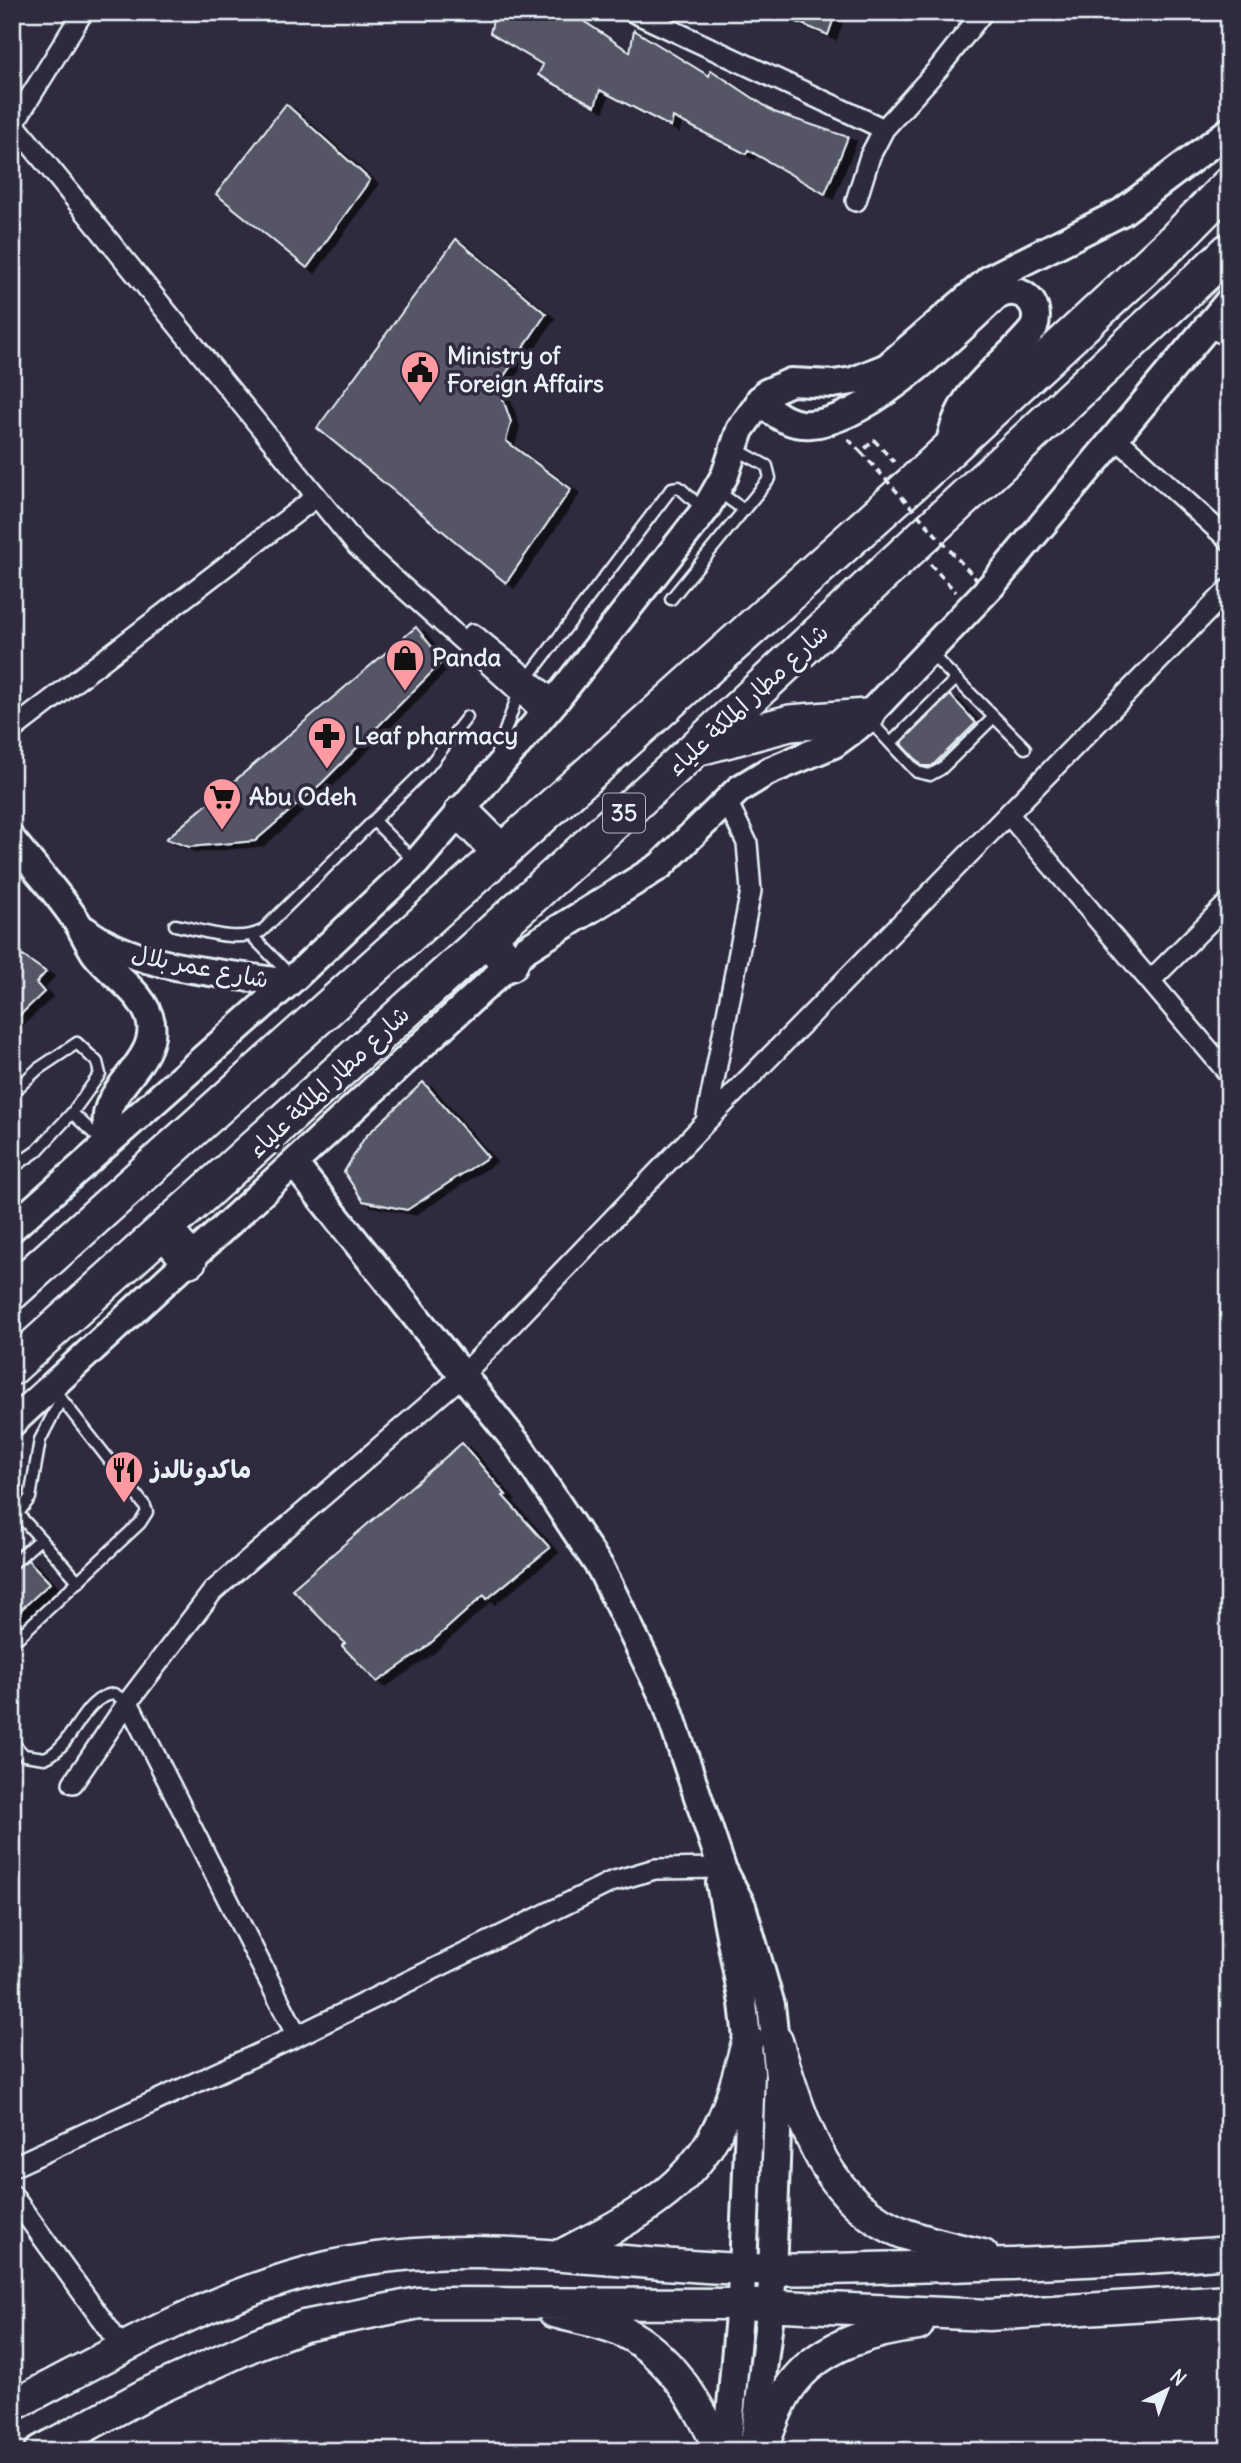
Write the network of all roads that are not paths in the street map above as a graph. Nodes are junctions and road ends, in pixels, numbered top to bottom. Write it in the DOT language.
graph roads {
  1 [pos="83,12"];
  2 [pos="633,12"];
  3 [pos="983,12"];
  4 [pos="13,125"];
  5 [pos="884,129"];
  6 [pos="1229,131"];
  7 [pos="1229,185"];
  8 [pos="856,201"];
  9 [pos="1229,251"];
  10 [pos="1229,301"];
  11 [pos="1218,332"];
  12 [pos="760,399"];
  13 [pos="1115,437"];
  14 [pos="734,448"];
  15 [pos="949,451"];
  16 [pos="316,497"];
  17 [pos="711,500"];
  18 [pos="744,510"];
  19 [pos="1229,540"];
  20 [pos="1229,589"];
  21 [pos="671,599"];
  22 [pos="928,651"];
  23 [pos="956,679"];
  24 [pos="523,685"];
  25 [pos="549,707"];
  26 [pos="467,717"];
  27 [pos="866,717"];
  28 [pos="994,717"];
  29 [pos="12,730"];
  30 [pos="891,743"];
  31 [pos="696,748"];
  32 [pos="1025,748"];
  33 [pos="486,783"];
  34 [pos="726,799"];
  35 [pos="462,813"];
  36 [pos="1009,815"];
  37 [pos="374,821"];
  38 [pos="12,840"];
  39 [pos="502,853"];
  40 [pos="416,863"];
  41 [pos="1229,902"];
  42 [pos="79,925"];
  43 [pos="175,925"];
  44 [pos="252,936"];
  45 [pos="486,937"];
  46 [pos="510,963"];
  47 [pos="1151,979"];
  48 [pos="290,981"];
  49 [pos="1229,1074"];
  50 [pos="12,1093"];
  51 [pos="72,1113"];
  52 [pos="706,1122"];
  53 [pos="108,1140"];
  54 [pos="294,1164"];
  55 [pos="12,1168"];
  56 [pos="21,1214"];
  57 [pos="166,1232"];
  58 [pos="189,1259"];
  59 [pos="12,1292"];
  60 [pos="12,1367"];
  61 [pos="462,1376"];
  62 [pos="56,1393"];
  63 [pos="12,1423"];
  64 [pos="15,1518"];
  65 [pos="40,1539"];
  66 [pos="12,1564"];
  67 [pos="79,1582"];
  68 [pos="12,1643"];
  69 [pos="128,1702"];
  70 [pos="12,1742"];
  71 [pos="73,1783"];
  72 [pos="722,1868"];
  73 [pos="297,2036"];
  74 [pos="762,2040"];
  75 [pos="12,2166"];
  76 [pos="12,2195"];
  77 [pos="1229,2252"];
  78 [pos="563,2255"];
  79 [pos="1028,2264"];
  80 [pos="743,2269"];
  81 [pos="773,2270"];
  82 [pos="1229,2300"];
  83 [pos="520,2301"];
  84 [pos="739,2304"];
  85 [pos="771,2305"];
  86 [pos="989,2315"];
  87 [pos="122,2348"];
  88 [pos="12,2406"];
  89 [pos="40,2451"];
  90 [pos="720,2451"];
  91 [pos="727,2451"];
  92 [pos="753,2451"];
  93 [pos="761,2451"];
  1 -- 4 [label="street"];
  2 -- 5 [label="street"];
  3 -- 5 [label="street"];
  4 -- 16 [label="street"];
  5 -- 8 [label="street"];
  6 -- 12 [label="street"];
  7 -- 15 [label="highway, شارع مطار الملكة علياء / 35"];
  9 -- 31 [label="highway, شارع مطار الملكة علياء / 35"];
  10 -- 11 [label="street"];
  11 -- 13 [label="street"];
  12 -- 14 [label="street"];
  12 -- 15 [label="street"];
  13 -- 19 [label="street"];
  13 -- 22 [label="street"];
  14 -- 17 [label="street"];
  14 -- 18 [label="lane"];
  15 -- 39 [label="highway, شارع مطار الملكة علياء / 35"];
  16 -- 24 [label="street"];
  16 -- 29 [label="street"];
  17 -- 18 [label="lane"];
  17 -- 24 [label="lane"];
  17 -- 25 [label="street"];
  18 -- 21 [label="lane"];
  20 -- 36 [label="street"];
  22 -- 23 [label="lane"];
  22 -- 27 [label="street"];
  23 -- 28 [label="lane"];
  23 -- 30 [label="lane"];
  24 -- 25 [label="street"];
  24 -- 33 [label="lane"];
  25 -- 33 [label="street"];
  26 -- 37 [label="lane"];
  27 -- 30 [label="lane"];
  27 -- 31 [label="highway"];
  27 -- 34 [label="street"];
  28 -- 30 [label="lane"];
  28 -- 32 [label="lane"];
  31 -- 45 [label="highway, شارع مطار الملكة علياء / 35"];
  33 -- 35 [label="street"];
  34 -- 46 [label="street"];
  34 -- 52 [label="street"];
  35 -- 39 [label="highway"];
  35 -- 40 [label="street"];
  36 -- 47 [label="street"];
  36 -- 52 [label="street"];
  37 -- 40 [label="lane"];
  37 -- 44 [label="lane"];
  38 -- 42 [label="street, شارع عمر بلال"];
  39 -- 59 [label="highway, شارع مطار الملكة علياء / 35"];
  40 -- 48 [label="street"];
  41 -- 47 [label="street"];
  42 -- 48 [label="street, شارع عمر بلال"];
  42 -- 53 [label="street, شارع عمر بلال"];
  43 -- 44 [label="lane"];
  44 -- 48 [label="lane"];
  45 -- 46 [label="highway"];
  45 -- 57 [label="highway, شارع مطار الملكة علياء / 35"];
  46 -- 54 [label="street"];
  47 -- 49 [label="street"];
  48 -- 53 [label="street"];
  50 -- 51 [label="lane"];
  51 -- 53 [label="lane"];
  51 -- 55 [label="lane"];
  52 -- 61 [label="street"];
  53 -- 56 [label="street"];
  54 -- 58 [label="street"];
  54 -- 61 [label="street"];
  57 -- 58 [label="highway"];
  57 -- 60 [label="highway, شارع مطار الملكة علياء / 35"];
  58 -- 62 [label="street"];
  61 -- 69 [label="street"];
  61 -- 72 [label="street"];
  62 -- 63 [label="street"];
  62 -- 64 [label="lane"];
  62 -- 67 [label="lane"];
  64 -- 65 [label="lane"];
  65 -- 66 [label="lane"];
  65 -- 67 [label="lane"];
  67 -- 68 [label="lane"];
  69 -- 70 [label="lane"];
  69 -- 71 [label="street"];
  69 -- 73 [label="street"];
  72 -- 73 [label="street"];
  72 -- 74 [label="street"];
  73 -- 75 [label="street"];
  74 -- 78 [label="main road"];
  74 -- 79 [label="main road"];
  74 -- 80 [label="street"];
  74 -- 81 [label="street"];
  76 -- 87 [label="street"];
  77 -- 79 [label="main road"];
  78 -- 80 [label="main road"];
  78 -- 87 [label="main road"];
  79 -- 81 [label="main road"];
  80 -- 81 [label="main road"];
  80 -- 84 [label="street"];
  81 -- 85 [label="street"];
  82 -- 86 [label="main road"];
  83 -- 84 [label="main road"];
  83 -- 89 [label="main road"];
  83 -- 90 [label="main road"];
  84 -- 85 [label="main road"];
  84 -- 91 [label="street"];
  85 -- 86 [label="main road"];
  85 -- 92 [label="street"];
  86 -- 93 [label="main road"];
  87 -- 88 [label="main road"];
}
